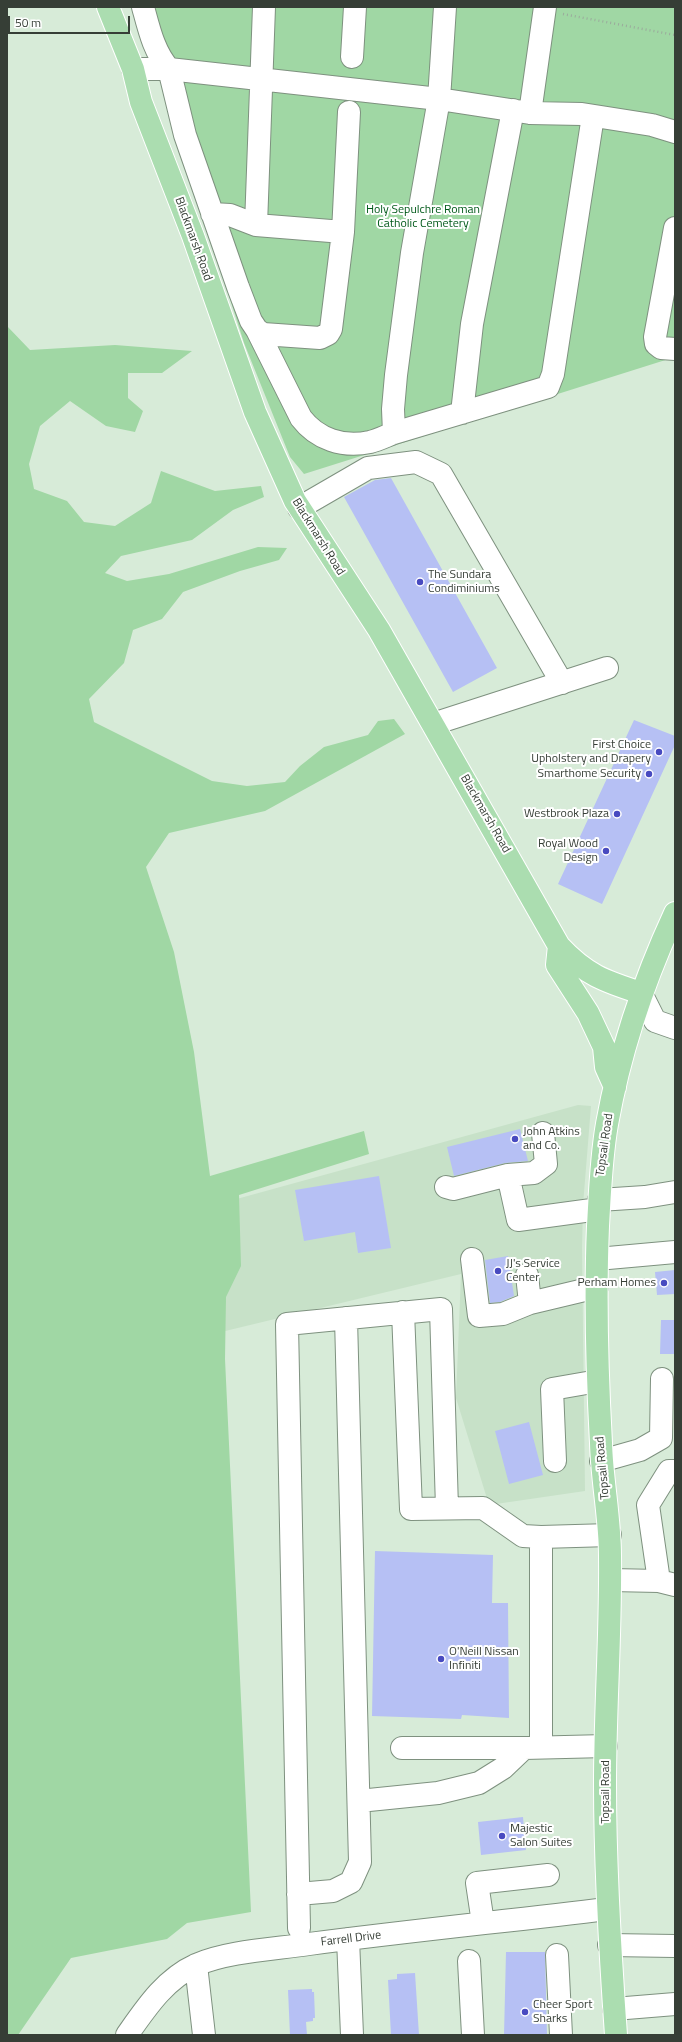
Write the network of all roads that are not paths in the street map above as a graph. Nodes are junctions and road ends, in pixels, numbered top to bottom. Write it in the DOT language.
graph roads {
  1 [pos="108,7"];
  2 [pos="143,7"];
  3 [pos="264,7"];
  4 [pos="355,7"];
  5 [pos="445,7"];
  6 [pos="545,9"];
  7 [pos="352,57"];
  8 [pos="169,69"];
  9 [pos="133,70"];
  10 [pos="261,80"];
  11 [pos="439,99"];
  12 [pos="522,111"];
  13 [pos="349,112"];
  14 [pos="593,116"];
  15 [pos="675,132"];
  16 [pos="212,214"];
  17 [pos="256,225"];
  18 [pos="675,228"];
  19 [pos="343,232"];
  20 [pos="257,330"];
  21 [pos="675,349"];
  22 [pos="462,413"];
  23 [pos="394,433"];
  24 [pos="299,508"];
  25 [pos="607,668"];
  26 [pos="562,683"];
  27 [pos="433,724"];
  28 [pos="675,913"];
  29 [pos="559,946"];
  30 [pos="641,993"];
  31 [pos="675,1028"];
  32 [pos="615,1087"];
  33 [pos="544,1133"];
  34 [pos="508,1175"];
  35 [pos="446,1187"];
  36 [pos="675,1192"];
  37 [pos="599,1205"];
  38 [pos="675,1252"];
  39 [pos="597,1259"];
  40 [pos="472,1260"];
  41 [pos="527,1275"];
  42 [pos="597,1287"];
  43 [pos="530,1303"];
  44 [pos="403,1312"];
  45 [pos="346,1318"];
  46 [pos="662,1379"];
  47 [pos="598,1381"];
  48 [pos="668,1430"];
  49 [pos="555,1461"];
  50 [pos="601,1461"];
  51 [pos="675,1471"];
  52 [pos="447,1508"];
  53 [pos="610,1535"];
  54 [pos="541,1537"];
  55 [pos="611,1580"];
  56 [pos="667,1583"];
  57 [pos="606,1746"];
  58 [pos="402,1748"];
  59 [pos="532,1748"];
  60 [pos="359,1801"];
  61 [pos="548,1875"];
  62 [pos="298,1894"];
  63 [pos="607,1909"];
  64 [pos="483,1923"];
  65 [pos="299,1928"];
  66 [pos="348,1939"];
  67 [pos="609,1945"];
  68 [pos="675,1946"];
  69 [pos="558,1955"];
  70 [pos="469,1961"];
  71 [pos="196,1965"];
  72 [pos="675,2004"];
  73 [pos="614,2009"];
  74 [pos="127,2035"];
  75 [pos="204,2035"];
  76 [pos="352,2035"];
  77 [pos="473,2035"];
  78 [pos="561,2035"];
  79 [pos="616,2035"];
  1 -- 9 [label="main road, Blackmarsh Road"];
  2 -- 8 [label="street"];
  3 -- 10 [label="street"];
  4 -- 7 [label="street"];
  5 -- 11 [label="street"];
  6 -- 12 [label="street"];
  8 -- 9 [label="street"];
  8 -- 10 [label="street"];
  8 -- 16 [label="street"];
  9 -- 24 [label="main road, Blackmarsh Road"];
  10 -- 11 [label="street"];
  10 -- 17 [label="street"];
  11 -- 12 [label="street"];
  11 -- 23 [label="street"];
  12 -- 14 [label="street"];
  12 -- 22 [label="street"];
  13 -- 19 [label="street"];
  14 -- 15 [label="street"];
  14 -- 22 [label="street"];
  16 -- 17 [label="street"];
  16 -- 20 [label="street"];
  17 -- 19 [label="street"];
  18 -- 21 [label="street"];
  19 -- 20 [label="street"];
  20 -- 23 [label="street"];
  22 -- 23 [label="street"];
  24 -- 26 [label="street"];
  24 -- 27 [label="main road, Blackmarsh Road"];
  25 -- 26 [label="street"];
  26 -- 27 [label="street"];
  27 -- 29 [label="main road, Blackmarsh Road"];
  28 -- 30 [label="main road, Topsail Road"];
  29 -- 30 [label="main road, Blackmarsh Road"];
  29 -- 32 [label="main road"];
  30 -- 31 [label="street"];
  30 -- 32 [label="main road, Topsail Road"];
  32 -- 37 [label="main road, Topsail Road"];
  33 -- 34 [label="street"];
  34 -- 35 [label="street"];
  34 -- 37 [label="street"];
  36 -- 37 [label="street"];
  37 -- 39 [label="main road, Topsail Road"];
  38 -- 39 [label="street"];
  39 -- 42 [label="main road, Topsail Road"];
  40 -- 43 [label="street"];
  41 -- 43 [label="street"];
  42 -- 43 [label="street"];
  42 -- 47 [label="main road, Topsail Road"];
  44 -- 45 [label="street"];
  44 -- 52 [label="street"];
  44 -- 52 [label="street"];
  45 -- 60 [label="street"];
  45 -- 62 [label="street"];
  46 -- 48 [label="street"];
  47 -- 49 [label="street"];
  47 -- 50 [label="main road, Topsail Road"];
  48 -- 50 [label="street"];
  50 -- 53 [label="main road, Topsail Road"];
  51 -- 56 [label="street"];
  52 -- 54 [label="street"];
  53 -- 54 [label="street"];
  53 -- 55 [label="main road, Topsail Road"];
  54 -- 59 [label="street"];
  55 -- 56 [label="street"];
  55 -- 57 [label="main road, Topsail Road"];
  57 -- 59 [label="street"];
  57 -- 63 [label="main road, Topsail Road"];
  58 -- 59 [label="street"];
  59 -- 60 [label="street"];
  60 -- 62 [label="street"];
  61 -- 64 [label="street"];
  62 -- 65 [label="street"];
  63 -- 64 [label="street, Farrell Drive"];
  63 -- 67 [label="main road, Topsail Road"];
  64 -- 66 [label="street, Farrell Drive"];
  66 -- 71 [label="street, Farrell Drive"];
  66 -- 76 [label="street"];
  67 -- 68 [label="street"];
  67 -- 73 [label="main road, Topsail Road"];
  69 -- 78 [label="street"];
  70 -- 77 [label="street"];
  71 -- 74 [label="street, Farrell Drive"];
  71 -- 75 [label="street"];
  72 -- 73 [label="street"];
  73 -- 79 [label="main road, Topsail Road"];
}
